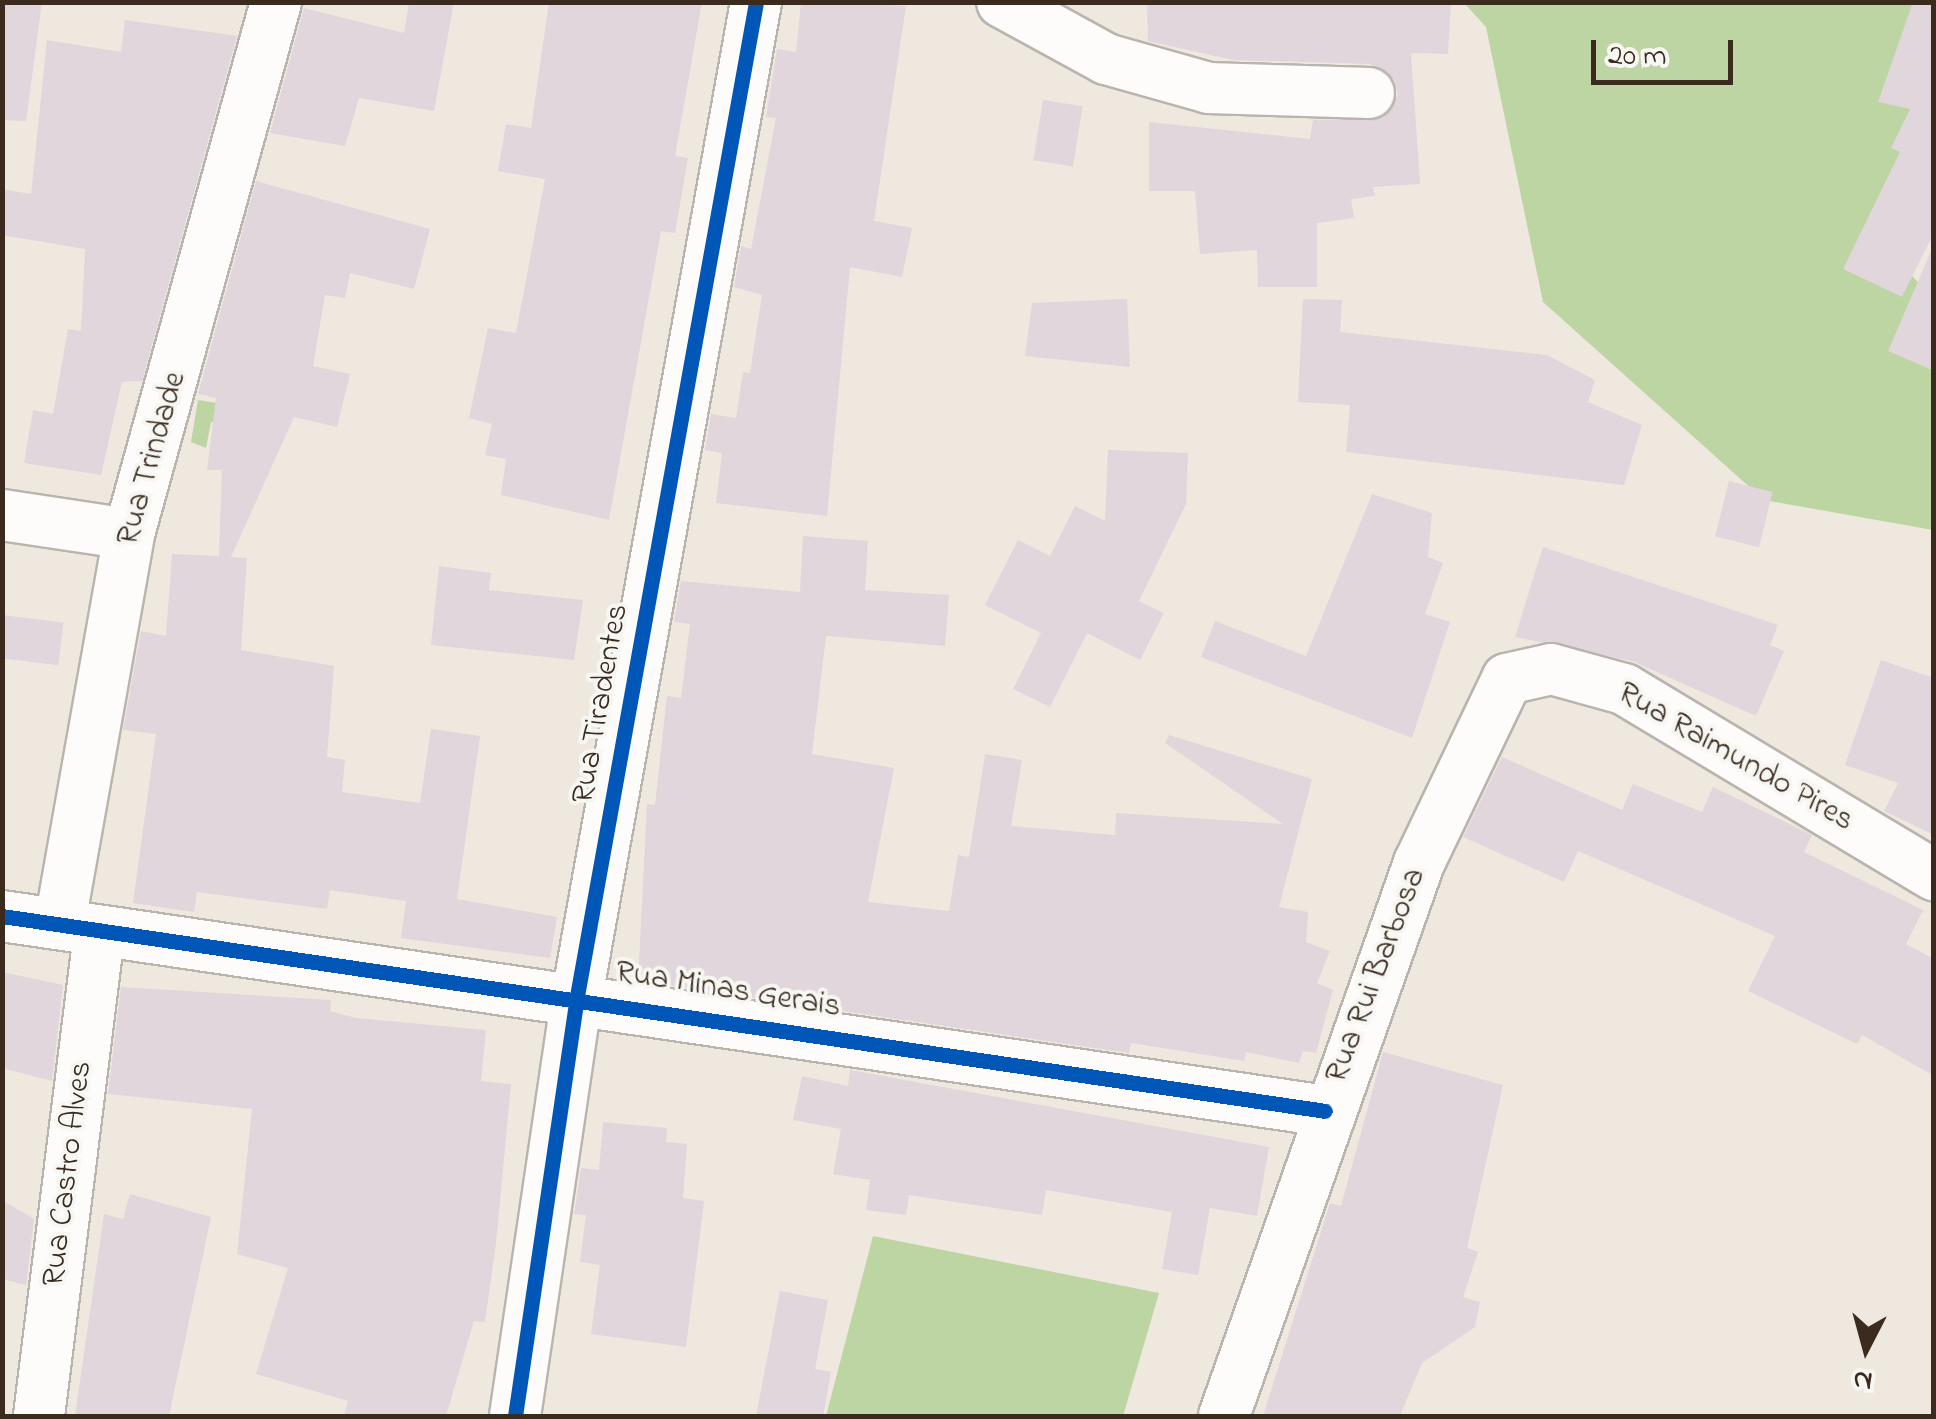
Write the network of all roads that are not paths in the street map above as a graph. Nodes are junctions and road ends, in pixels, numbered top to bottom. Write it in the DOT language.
graph roads {
  1 [pos="756,2"];
  2 [pos="1002,2"];
  3 [pos="269,3"];
  4 [pos="1369,92"];
  5 [pos="2,515"];
  6 [pos="129,534"];
  7 [pos="1526,671"];
  8 [pos="1934,875"];
  9 [pos="2,916"];
  10 [pos="79,927"];
  11 [pos="577,996"];
  12 [pos="1325,1112"];
  13 [pos="38,1416"];
  14 [pos="515,1416"];
  15 [pos="1224,1416"];
  1 -- 11 [label="street, Rua Tiradentes"];
  2 -- 4 [label="street"];
  3 -- 6 [label="street, Rua Trindade"];
  5 -- 6 [label="street"];
  6 -- 10 [label="street, Rua Trindade"];
  7 -- 8 [label="street, Rua Raimundo Pires"];
  7 -- 12 [label="street, Rua Rui Barbosa"];
  9 -- 10 [label="street, Rua Minas Gerais"];
  10 -- 11 [label="street, Rua Minas Gerais"];
  10 -- 13 [label="street, Rua Castro Alves"];
  11 -- 12 [label="street, Rua Minas Gerais"];
  11 -- 14 [label="street, Rua Tiradentes"];
  12 -- 15 [label="street, Rua Rui Barbosa"];
}
